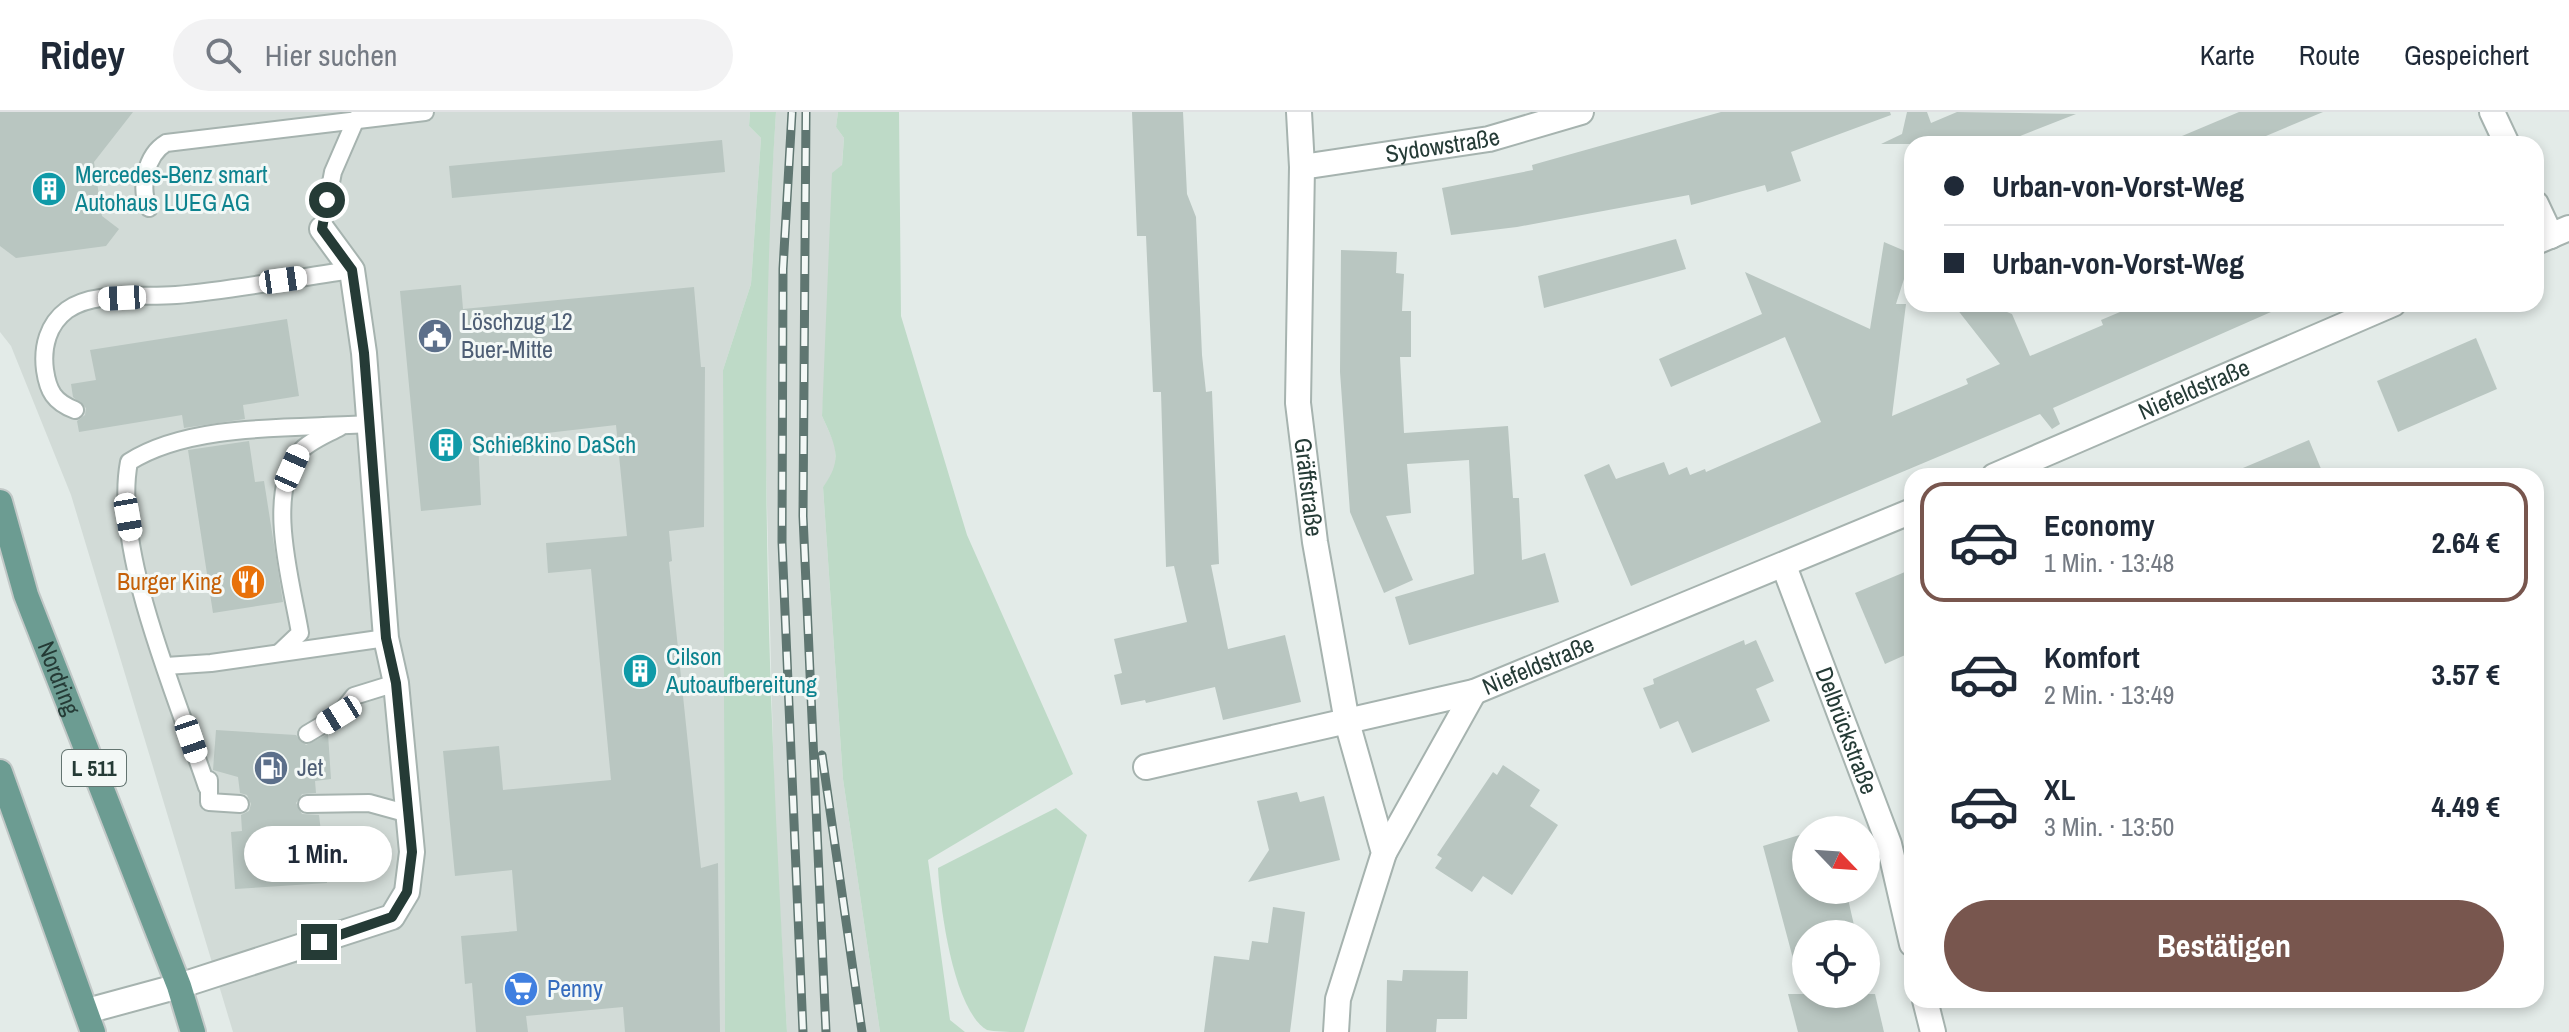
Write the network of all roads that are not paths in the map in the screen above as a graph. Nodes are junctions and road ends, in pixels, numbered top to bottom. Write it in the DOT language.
graph roads {
  1 [pos="425,112"];
  2 [pos="1299,112"];
  3 [pos="1581,112"];
  4 [pos="2492,112"];
  5 [pos="356,119"];
  6 [pos="2503,136"];
  7 [pos="1302,167"];
  8 [pos="149,208"];
  9 [pos="322,229"];
  10 [pos="352,270"];
  11 [pos="2374,312"];
  12 [pos="75,410"];
  13 [pos="369,424"];
  14 [pos="342,426"];
  15 [pos="2013,468"];
  16 [pos="0,502"];
  17 [pos="1904,514"];
  18 [pos="1784,566"];
  19 [pos="386,638"];
  20 [pos="280,652"];
  21 [pos="166,666"];
  22 [pos="396,683"];
  23 [pos="1474,692"];
  24 [pos="1347,722"];
  25 [pos="307,734"];
  26 [pos="1146,767"];
  27 [pos="0,772"];
  28 [pos="240,804"];
  29 [pos="307,804"];
  30 [pos="409,814"];
  31 [pos="1384,853"];
  32 [pos="1904,909"];
  33 [pos="179,986"];
  34 [pos="1927,1008"];
  35 [pos="90,1021"];
  36 [pos="193,1032"];
  37 [pos="1336,1032"];
  38 [pos="1933,1032"];
  1 -- 5 [label="lane"];
  2 -- 7 [label="street, Gräffstraße"];
  3 -- 7 [label="street, Sydowstraße"];
  4 -- 6 [label="street"];
  5 -- 8 [label="lane"];
  5 -- 9 [label="lane"];
  7 -- 24 [label="street, Gräffstraße"];
  9 -- 10 [label="street"];
  10 -- 12 [label="lane"];
  10 -- 13 [label="street"];
  11 -- 15 [label="street, Niefeldstraße"];
  13 -- 14 [label="lane"];
  13 -- 19 [label="street"];
  14 -- 20 [label="lane"];
  14 -- 21 [label="lane"];
  16 -- 33 [label="main road, Nordring / L 511"];
  17 -- 18 [label="street, Niefeldstraße"];
  18 -- 23 [label="street, Niefeldstraße"];
  18 -- 32 [label="street, Delbrückstraße"];
  19 -- 20 [label="lane"];
  19 -- 22 [label="street"];
  20 -- 21 [label="lane"];
  21 -- 28 [label="lane"];
  22 -- 25 [label="lane"];
  22 -- 30 [label="street"];
  23 -- 24 [label="street, Niefeldstraße"];
  23 -- 31 [label="street"];
  24 -- 26 [label="street, Niefeldstraße"];
  24 -- 31 [label="street, Gräffstraße"];
  27 -- 35 [label="main road"];
  29 -- 30 [label="lane"];
  30 -- 33 [label="street"];
  31 -- 37 [label="street"];
  33 -- 35 [label="street"];
  33 -- 36 [label="main road, Nordring / L 511"];
  34 -- 38 [label="street"];
}
